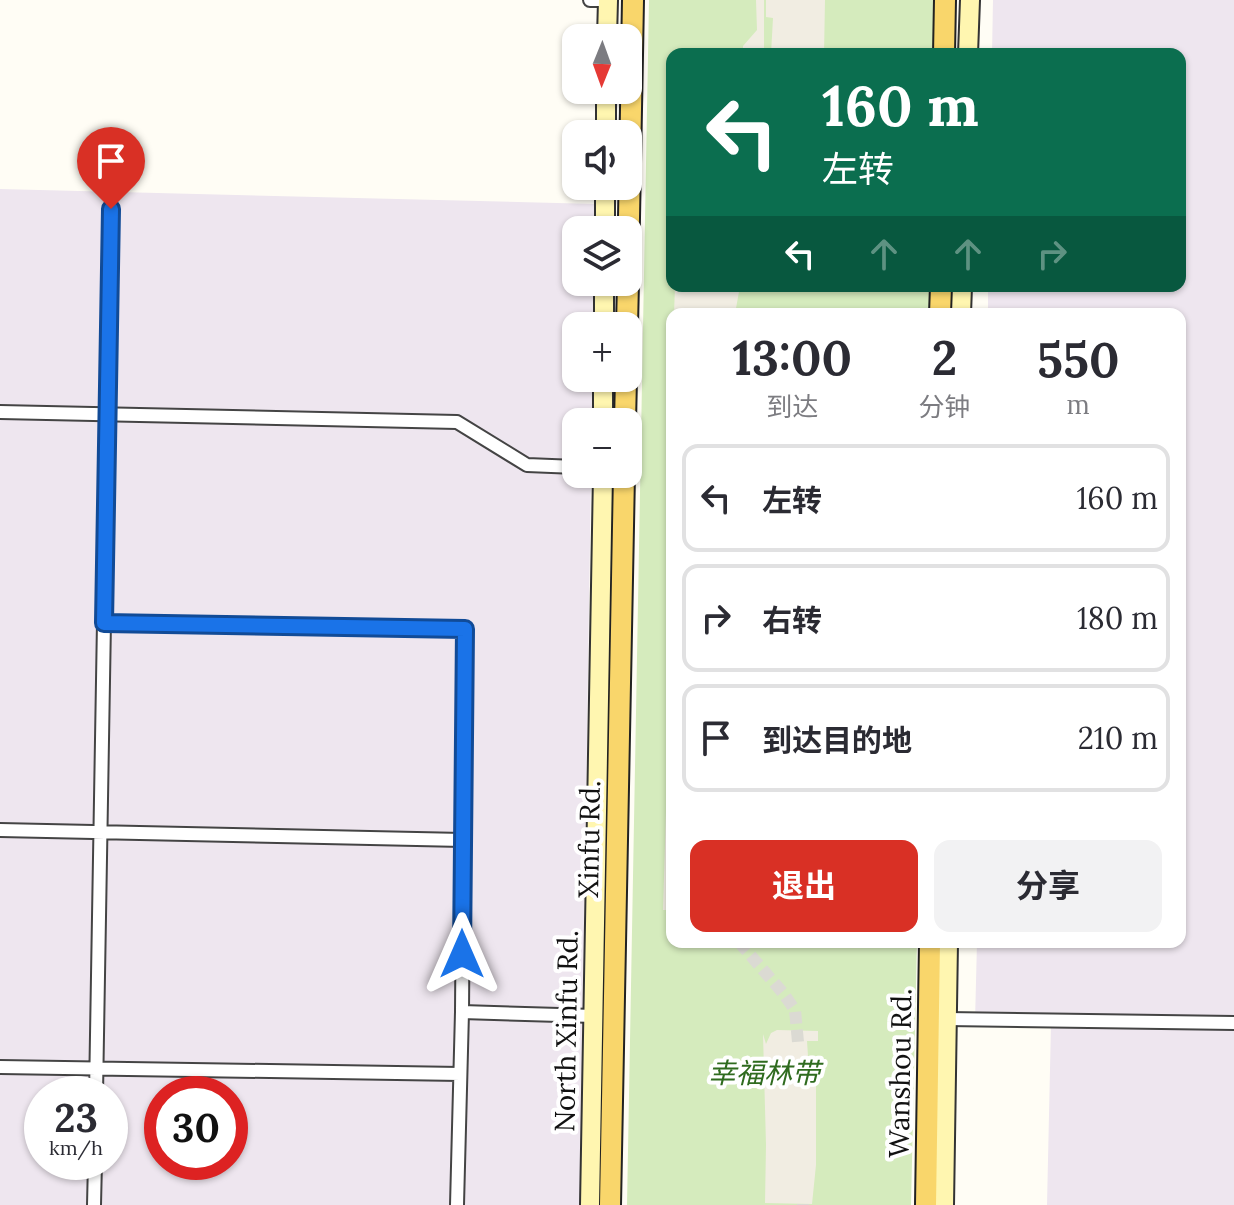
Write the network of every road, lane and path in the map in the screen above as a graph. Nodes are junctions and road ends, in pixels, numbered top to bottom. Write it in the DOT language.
graph roads {
  1 [pos="590,0"];
  2 [pos="608,0"];
  3 [pos="633,0"];
  4 [pos="945,0"];
  5 [pos="970,0"];
  6 [pos="607,24"];
  7 [pos="944,48"];
  8 [pos="968,48"];
  9 [pos="111,209"];
  10 [pos="629,216"];
  11 [pos="0,412"];
  12 [pos="108,413"];
  13 [pos="562,466"];
  14 [pos="603,488"];
  15 [pos="624,488"];
  16 [pos="104,623"];
  17 [pos="0,830"];
  18 [pos="100,832"];
  19 [pos="463,840"];
  20 [pos="930,948"];
  21 [pos="948,948"];
  22 [pos="462,1012"];
  23 [pos="594,1016"];
  24 [pos="947,1019"];
  25 [pos="1234,1023"];
  26 [pos="0,1067"];
  27 [pos="97,1068"];
  28 [pos="460,1074"];
  29 [pos="97,1076"];
  30 [pos="95,1180"];
  31 [pos="94,1205"];
  32 [pos="457,1205"];
  33 [pos="590,1205"];
  34 [pos="610,1205"];
  35 [pos="926,1205"];
  36 [pos="944,1205"];
  1 -- 2 [label="street"];
  2 -- 6 [label="main road"];
  3 -- 10 [label="main road"];
  4 -- 7 [label="main road"];
  5 -- 8 [label="main road"];
  9 -- 12 [label="street"];
  11 -- 12 [label="street"];
  12 -- 13 [label="street"];
  12 -- 16 [label="street"];
  14 -- 23 [label="main road, North Xinfu Rd."];
  15 -- 34 [label="main road, Xinfu Rd."];
  16 -- 18 [label="street"];
  16 -- 19 [label="street"];
  17 -- 18 [label="street"];
  18 -- 19 [label="street"];
  18 -- 27 [label="street"];
  19 -- 22 [label="street"];
  20 -- 35 [label="main road, Wanshou Rd."];
  21 -- 24 [label="main road"];
  22 -- 23 [label="street"];
  22 -- 28 [label="street"];
  23 -- 33 [label="main road, North Xinfu Rd."];
  24 -- 25 [label="street"];
  24 -- 36 [label="main road"];
  26 -- 27 [label="street"];
  27 -- 28 [label="street"];
  27 -- 29 [label="street"];
  28 -- 32 [label="street"];
  30 -- 31 [label="street"];
}
